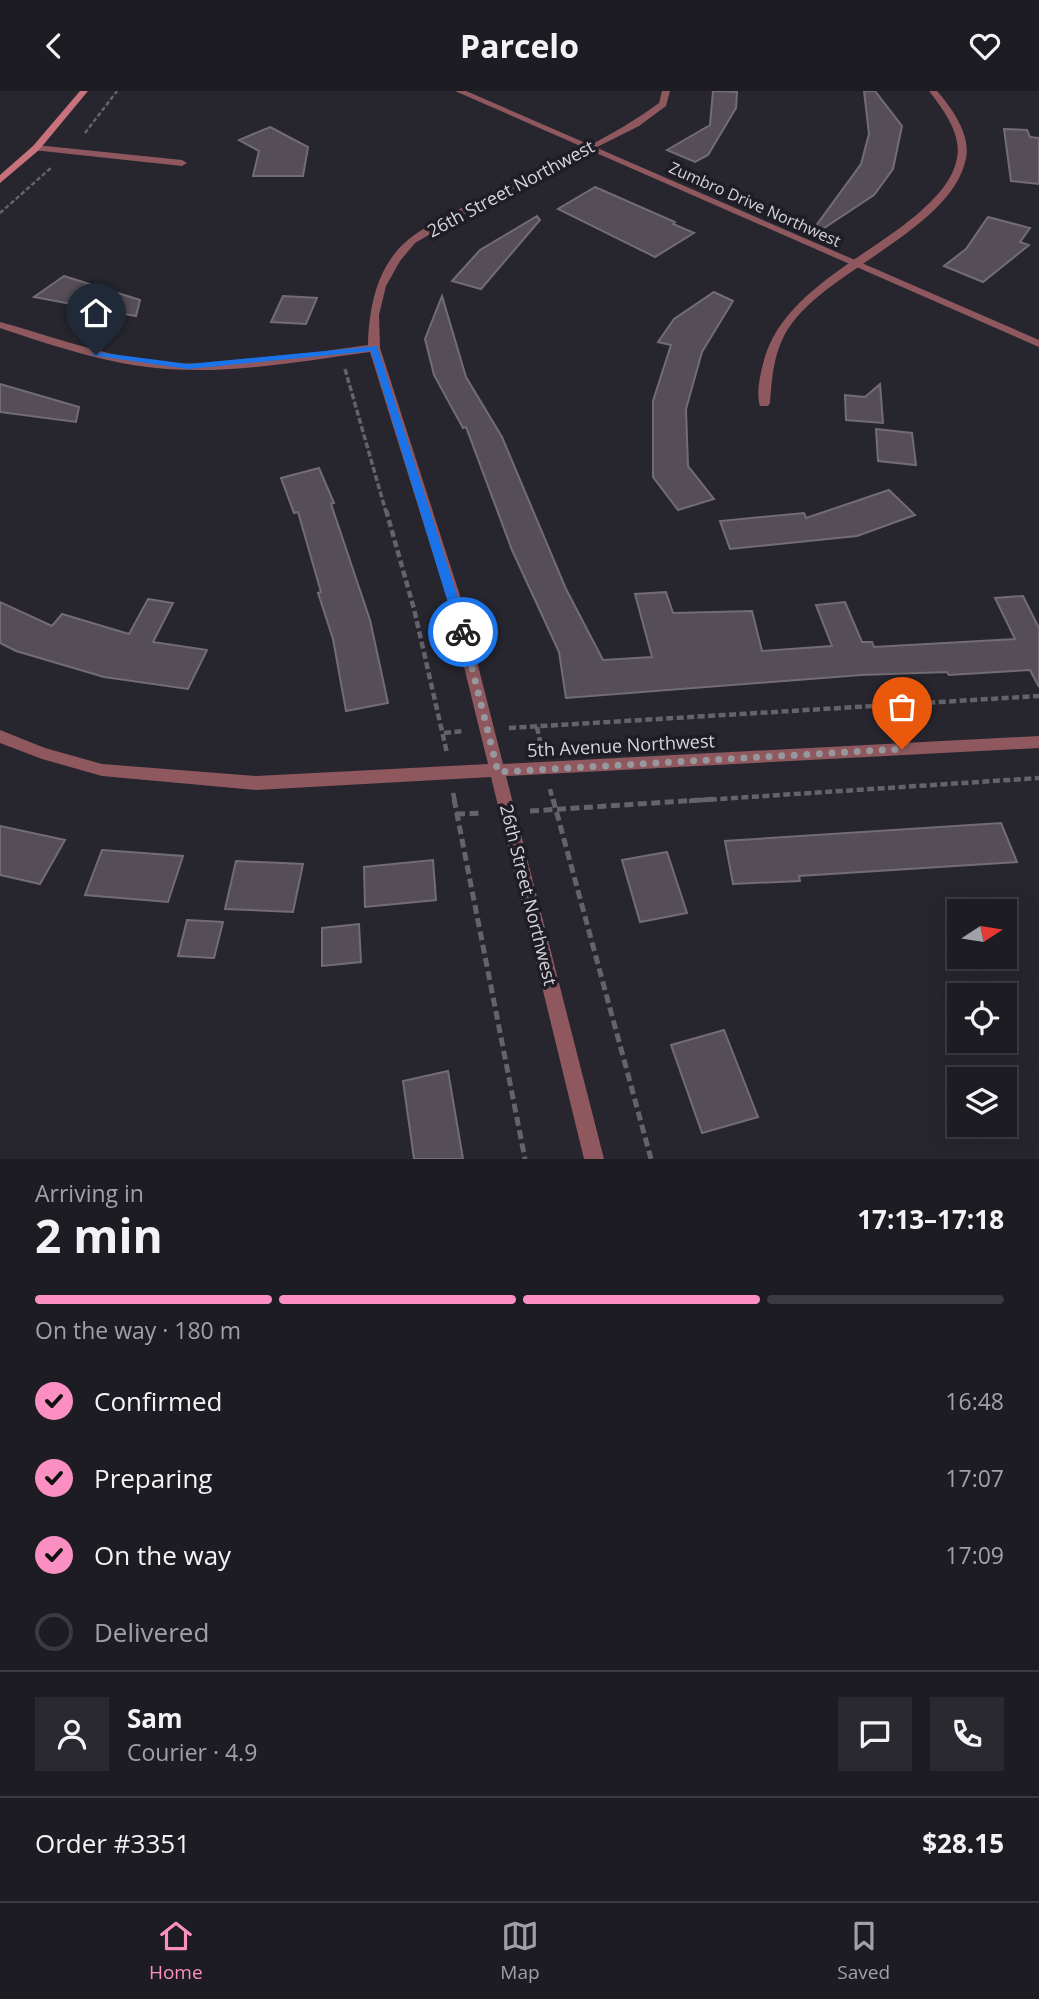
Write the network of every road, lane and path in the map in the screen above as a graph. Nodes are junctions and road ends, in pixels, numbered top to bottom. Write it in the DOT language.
graph roads {
  1 [pos="84,91"];
  2 [pos="117,91"];
  3 [pos="459,91"];
  4 [pos="666,91"];
  5 [pos="933,91"];
  6 [pos="36,148"];
  7 [pos="587,148"];
  8 [pos="69,151"];
  9 [pos="182,163"];
  10 [pos="0,180"];
  11 [pos="0,213"];
  12 [pos="855,265"];
  13 [pos="0,325"];
  14 [pos="1039,344"];
  15 [pos="374,348"];
  16 [pos="345,372"];
  17 [pos="764,403"];
  18 [pos="1039,696"];
  19 [pos="537,727"];
  20 [pos="444,733"];
  21 [pos="0,736"];
  22 [pos="1039,742"];
  23 [pos="498,772"];
  24 [pos="1039,778"];
  25 [pos="456,814"];
  26 [pos="526,1159"];
  27 [pos="594,1159"];
  28 [pos="651,1159"];
  1 -- 6 [label="main road"];
  2 -- 8 [label="path"];
  3 -- 7 [label="street, Zumbro Drive Northwest"];
  4 -- 7 [label="street, 26th Street Northwest"];
  5 -- 12 [label="street"];
  6 -- 8 [label="street"];
  6 -- 10 [label="main road"];
  7 -- 12 [label="street, Zumbro Drive Northwest"];
  7 -- 15 [label="street, 26th Street Northwest"];
  8 -- 9 [label="street"];
  8 -- 11 [label="path"];
  12 -- 14 [label="street, Zumbro Drive Northwest"];
  12 -- 17 [label="street"];
  13 -- 15 [label="street"];
  15 -- 23 [label="street, 26th Street Northwest"];
  16 -- 20 [label="path"];
  18 -- 19 [label="path"];
  21 -- 23 [label="street, 5th Avenue Northwest"];
  22 -- 23 [label="street, 5th Avenue Northwest"];
  23 -- 27 [label="street, 26th Street Northwest"];
  24 -- 28 [label="path"];
  25 -- 26 [label="path"];
}
